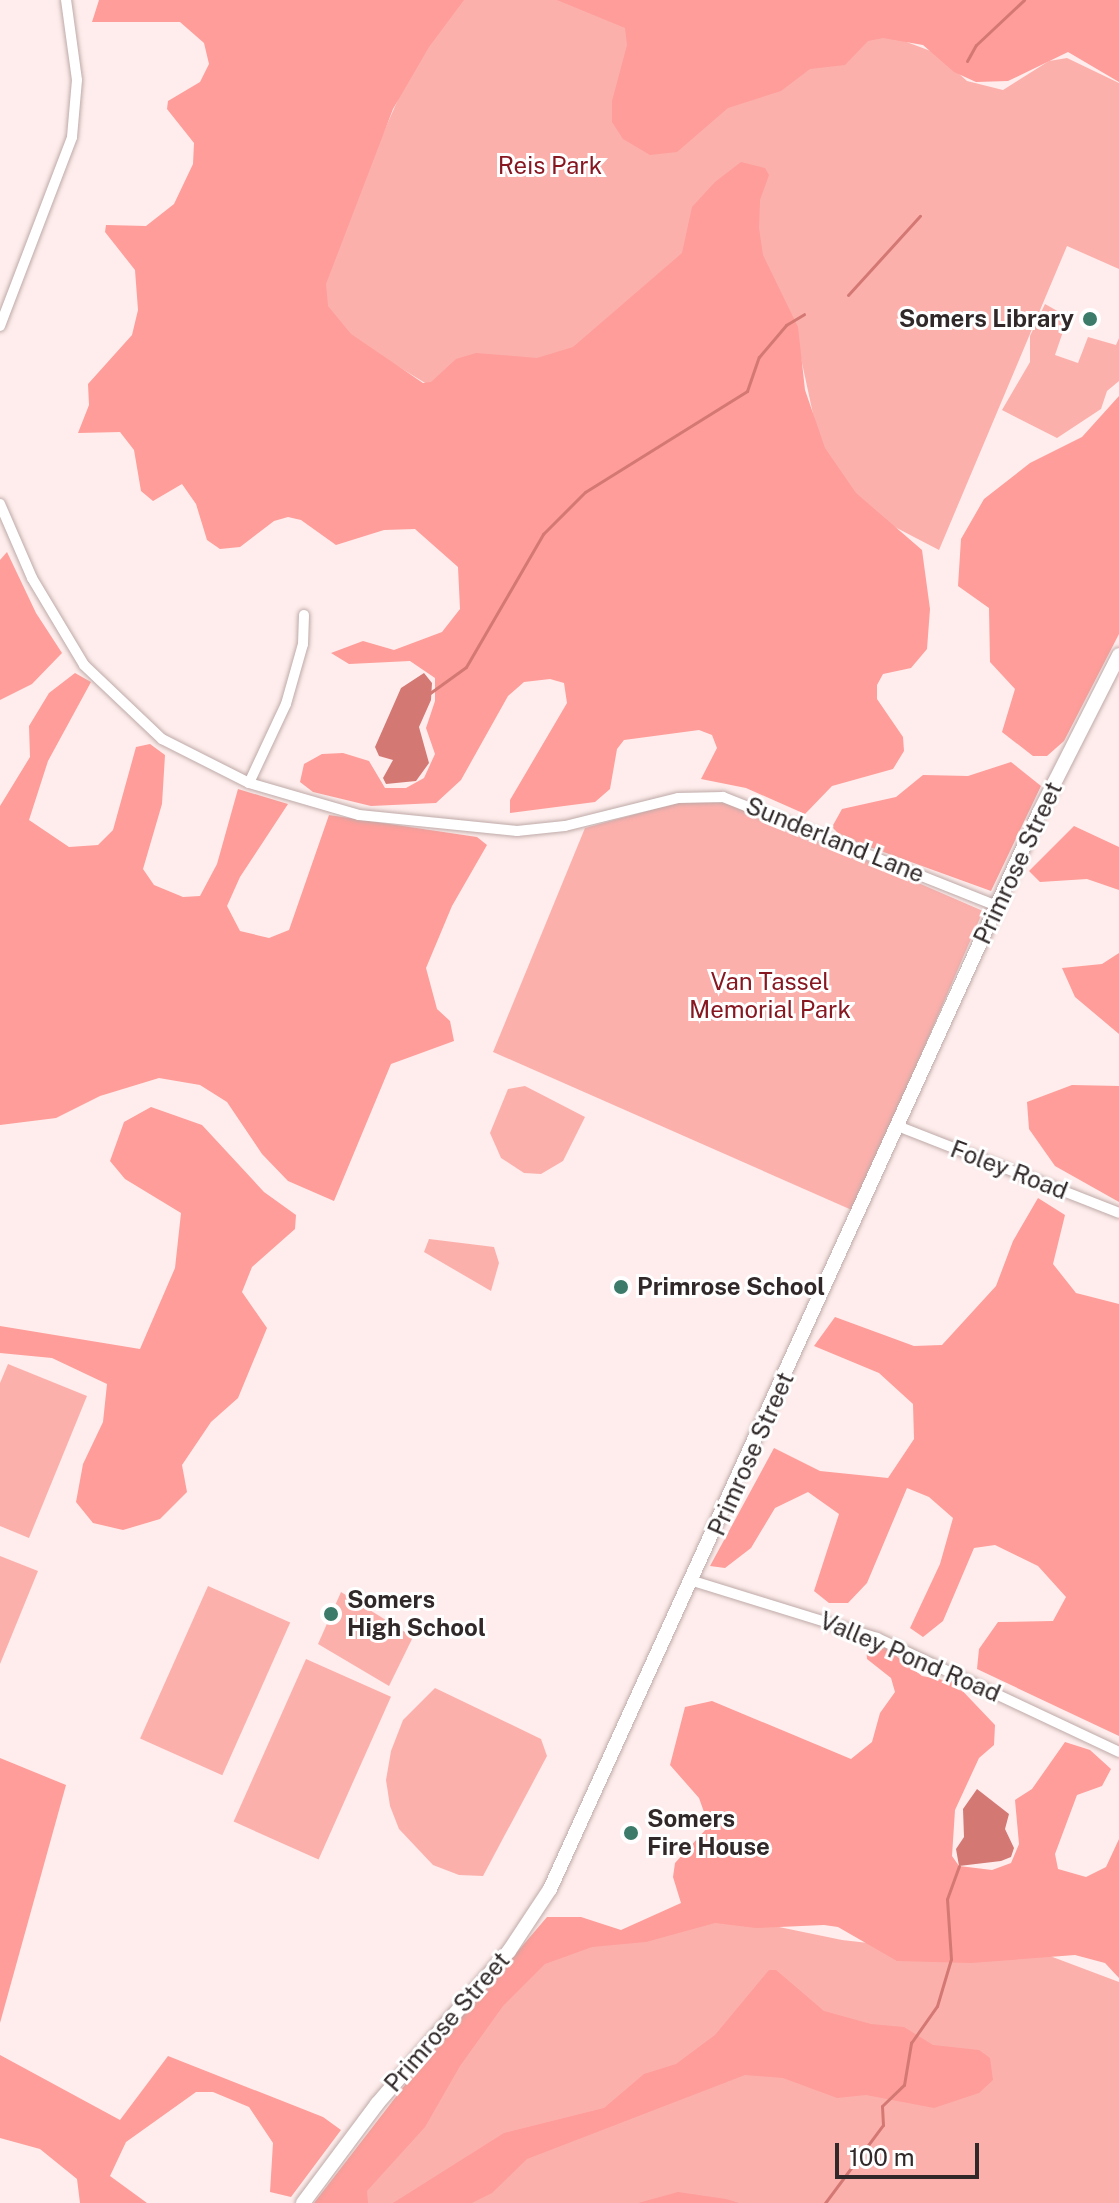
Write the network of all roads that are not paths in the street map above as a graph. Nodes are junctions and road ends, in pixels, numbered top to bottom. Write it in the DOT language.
graph roads {
  1 [pos="66,0"];
  2 [pos="0,326"];
  3 [pos="0,504"];
  4 [pos="304,615"];
  5 [pos="1119,655"];
  6 [pos="249,783"];
  7 [pos="997,906"];
  8 [pos="900,1127"];
  9 [pos="1119,1213"];
  10 [pos="693,1581"];
  11 [pos="1119,1752"];
  12 [pos="303,2203"];
  1 -- 2 [label="street"];
  3 -- 6 [label="street, Sunderland Lane"];
  4 -- 6 [label="street"];
  5 -- 7 [label="main road, Primrose Street"];
  6 -- 7 [label="street, Sunderland Lane"];
  7 -- 8 [label="main road, Primrose Street"];
  8 -- 9 [label="street, Foley Road"];
  8 -- 10 [label="main road, Primrose Street"];
  10 -- 11 [label="street, Valley Pond Road"];
  10 -- 12 [label="main road, Primrose Street"];
}
